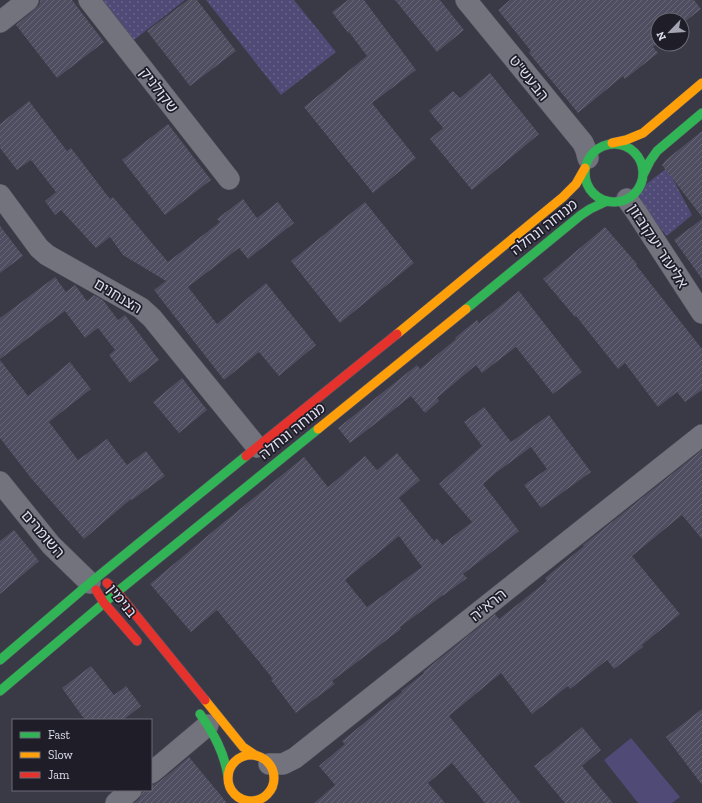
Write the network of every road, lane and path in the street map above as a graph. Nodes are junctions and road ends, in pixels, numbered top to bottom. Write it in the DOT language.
graph roads {
  1 [pos="28,0"];
  2 [pos="89,0"];
  3 [pos="466,0"];
  4 [pos="0,22"];
  5 [pos="702,83"];
  6 [pos="702,113"];
  7 [pos="612,143"];
  8 [pos="586,163"];
  9 [pos="644,173"];
  10 [pos="229,179"];
  11 [pos="0,195"];
  12 [pos="617,200"];
  13 [pos="702,313"];
  14 [pos="702,435"];
  15 [pos="257,447"];
  16 [pos="0,482"];
  17 [pos="90,583"];
  18 [pos="117,592"];
  19 [pos="104,602"];
  20 [pos="145,650"];
  21 [pos="0,660"];
  22 [pos="0,691"];
  23 [pos="202,717"];
  24 [pos="266,766"];
  25 [pos="152,772"];
  26 [pos="228,776"];
  27 [pos="130,791"];
  28 [pos="279,796"];
  29 [pos="250,802"];
  30 [pos="116,803"];
  1 -- 4 [label="street"];
  2 -- 10 [label="street, שקולניק"];
  3 -- 8 [label="street, הבעש\"ט"];
  5 -- 7 [label="street"];
  6 -- 9 [label="street"];
  7 -- 8 [label="street"];
  7 -- 9 [label="street"];
  8 -- 12 [label="street"];
  8 -- 15 [label="street, מנוחה ונחלה"];
  9 -- 12 [label="street"];
  11 -- 15 [label="street, הצנחנים"];
  12 -- 13 [label="street, אליעזר יעקובזון"];
  12 -- 18 [label="street, מנוחה ונחלה"];
  14 -- 24 [label="street, הרא\"ה"];
  15 -- 17 [label="street, מנוחה ונחלה"];
  16 -- 17 [label="street, השומרים"];
  17 -- 18 [label="street, בנימין"];
  17 -- 19 [label="street, בנימין"];
  17 -- 21 [label="street, מנוחה ונחלה"];
  18 -- 19 [label="street, מנוחה ונחלה"];
  18 -- 24 [label="street, בנימין"];
  19 -- 20 [label="street, בנימין"];
  19 -- 22 [label="street, מנוחה ונחלה"];
  23 -- 25 [label="street"];
  23 -- 26 [label="street"];
  24 -- 26 [label="street"];
  24 -- 28 [label="street"];
  24 -- 29 [label="street"];
  26 -- 29 [label="street"];
  27 -- 30 [label="street"];
}
